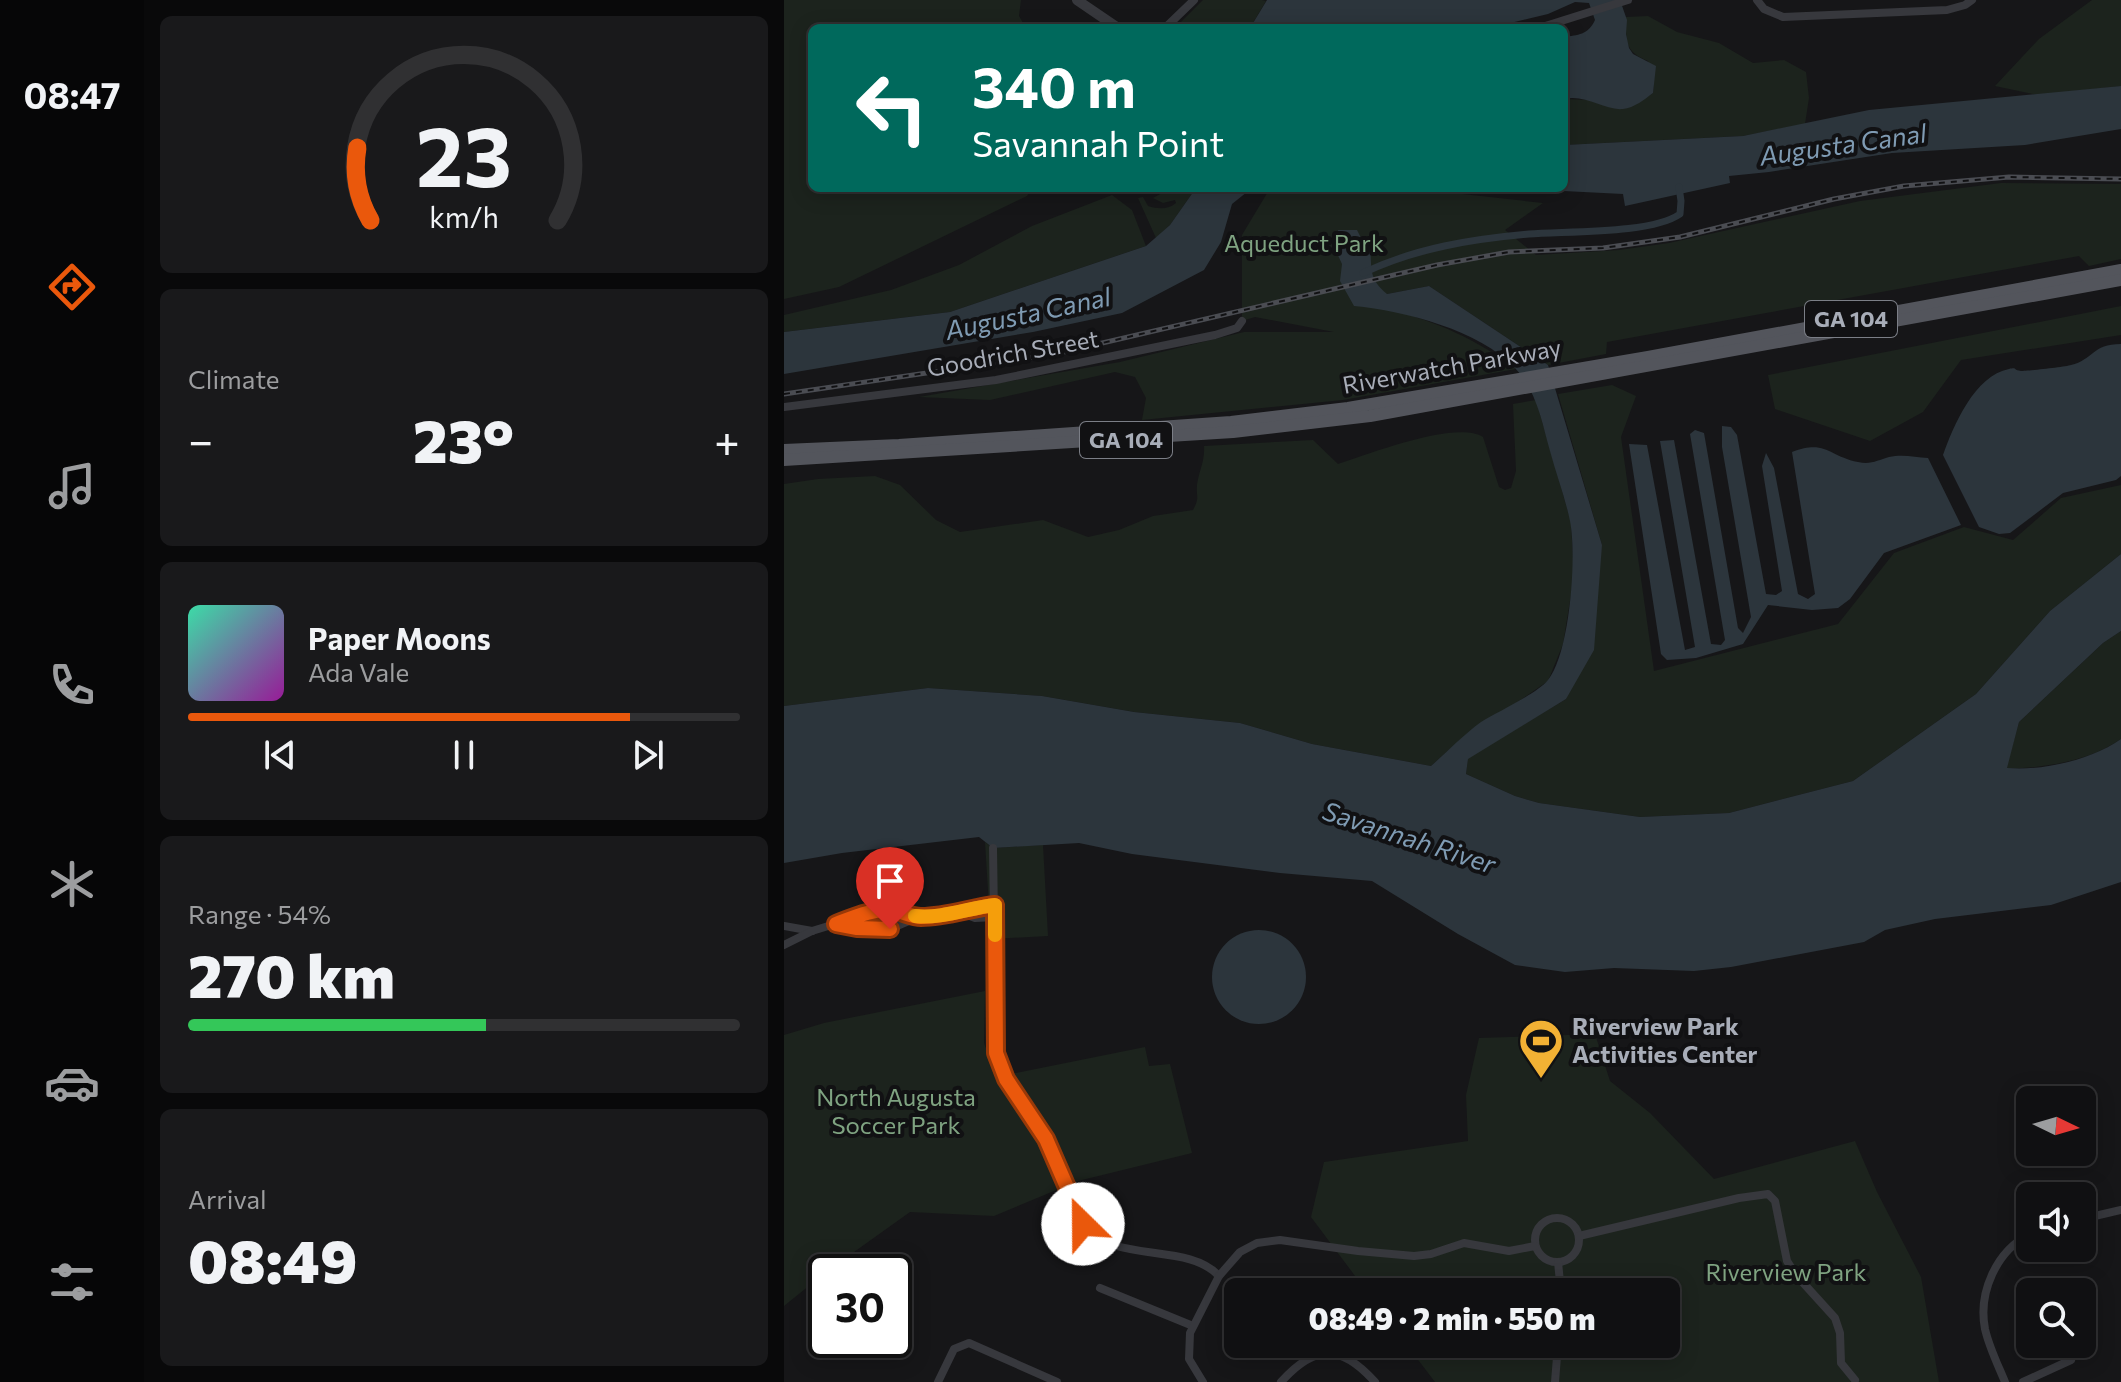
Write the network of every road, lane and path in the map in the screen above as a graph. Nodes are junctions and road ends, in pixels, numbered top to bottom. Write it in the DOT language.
graph roads {
  1 [pos="1077,0"];
  2 [pos="1194,0"];
  3 [pos="1627,0"];
  4 [pos="1757,0"];
  5 [pos="1972,0"];
  6 [pos="1112,24"];
  7 [pos="1169,24"];
  8 [pos="1552,24"];
  9 [pos="2121,270"];
  10 [pos="2121,280"];
  11 [pos="1242,321"];
  12 [pos="1585,373"];
  13 [pos="784,407"];
  14 [pos="784,450"];
  15 [pos="784,460"];
  16 [pos="993,848"];
  17 [pos="995,905"];
  18 [pos="962,913"];
  19 [pos="918,917"];
  20 [pos="995,917"];
  21 [pos="836,924"];
  22 [pos="784,926"];
  23 [pos="812,931"];
  24 [pos="784,945"];
  25 [pos="2121,1210"];
  26 [pos="2096,1216"];
  27 [pos="1579,1236"];
  28 [pos="2016,1243"];
  29 [pos="1535,1246"];
  30 [pos="1558,1262"];
  31 [pos="1219,1276"];
  32 [pos="1560,1278"];
  33 [pos="1100,1288"];
  34 [pos="1193,1326"];
  35 [pos="1557,1358"];
  36 [pos="2071,1360"];
  37 [pos="1555,1380"];
  38 [pos="1855,1380"];
  39 [pos="938,1382"];
  40 [pos="1056,1382"];
  41 [pos="1203,1382"];
  42 [pos="1281,1382"];
  43 [pos="1375,1382"];
  44 [pos="2005,1382"];
  45 [pos="2023,1382"];
  1 -- 6 [label="street"];
  2 -- 7 [label="street"];
  3 -- 8 [label="street"];
  4 -- 5 [label="street"];
  9 -- 12 [label="main road, Riverwatch Parkway / GA 104"];
  10 -- 12 [label="main road, Riverwatch Parkway / GA 104"];
  11 -- 13 [label="street, Goodrich Street"];
  12 -- 14 [label="main road, Riverwatch Parkway / GA 104"];
  12 -- 15 [label="main road, Riverwatch Parkway / GA 104"];
  16 -- 17 [label="street"];
  17 -- 18 [label="street"];
  17 -- 20 [label="street"];
  18 -- 19 [label="street"];
  18 -- 20 [label="street"];
  19 -- 21 [label="street"];
  19 -- 21 [label="street"];
  20 -- 31 [label="street"];
  21 -- 23 [label="street"];
  22 -- 23 [label="street"];
  23 -- 24 [label="street"];
  25 -- 26 [label="street"];
  27 -- 29 [label="street"];
  27 -- 30 [label="street"];
  27 -- 38 [label="street"];
  28 -- 44 [label="street"];
  29 -- 30 [label="street"];
  29 -- 31 [label="street"];
  30 -- 32 [label="street"];
  31 -- 34 [label="street"];
  33 -- 34 [label="street"];
  34 -- 41 [label="street"];
  35 -- 37 [label="street"];
  36 -- 45 [label="street"];
  39 -- 40 [label="street"];
  42 -- 43 [label="street"];
}
